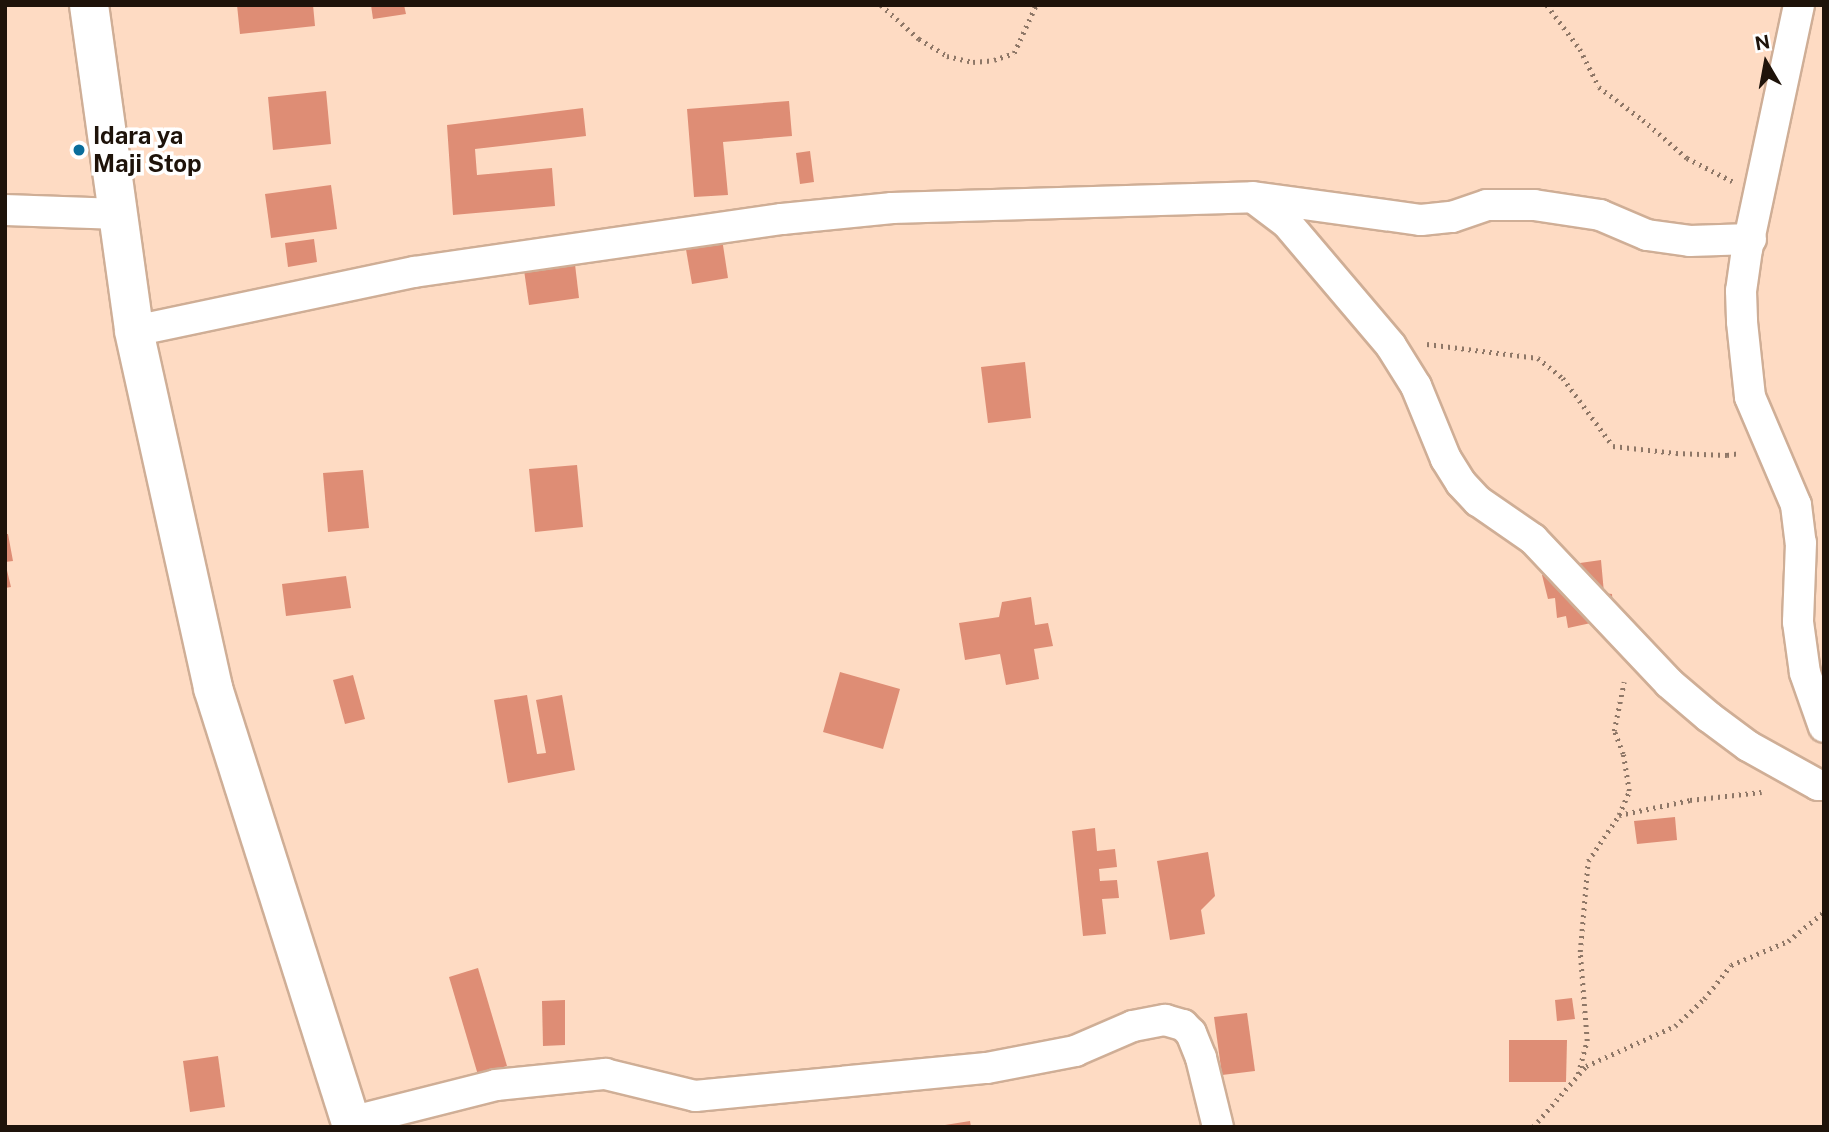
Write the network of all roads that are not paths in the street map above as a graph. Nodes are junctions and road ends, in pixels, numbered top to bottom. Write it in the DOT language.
graph roads {
  1 [pos="89,5"];
  2 [pos="1799,5"];
  3 [pos="1253,197"];
  4 [pos="5,210"];
  5 [pos="118,214"];
  6 [pos="1751,239"];
  7 [pos="134,331"];
  8 [pos="1824,727"];
  9 [pos="1821,785"];
  10 [pos="351,1124"];
  11 [pos="1218,1127"];
  1 -- 5 [label="highway"];
  2 -- 6 [label="street"];
  3 -- 6 [label="street"];
  3 -- 7 [label="street"];
  3 -- 9 [label="street"];
  4 -- 5 [label="street"];
  5 -- 7 [label="highway"];
  6 -- 8 [label="street"];
  7 -- 10 [label="highway"];
  10 -- 11 [label="street"];
}
